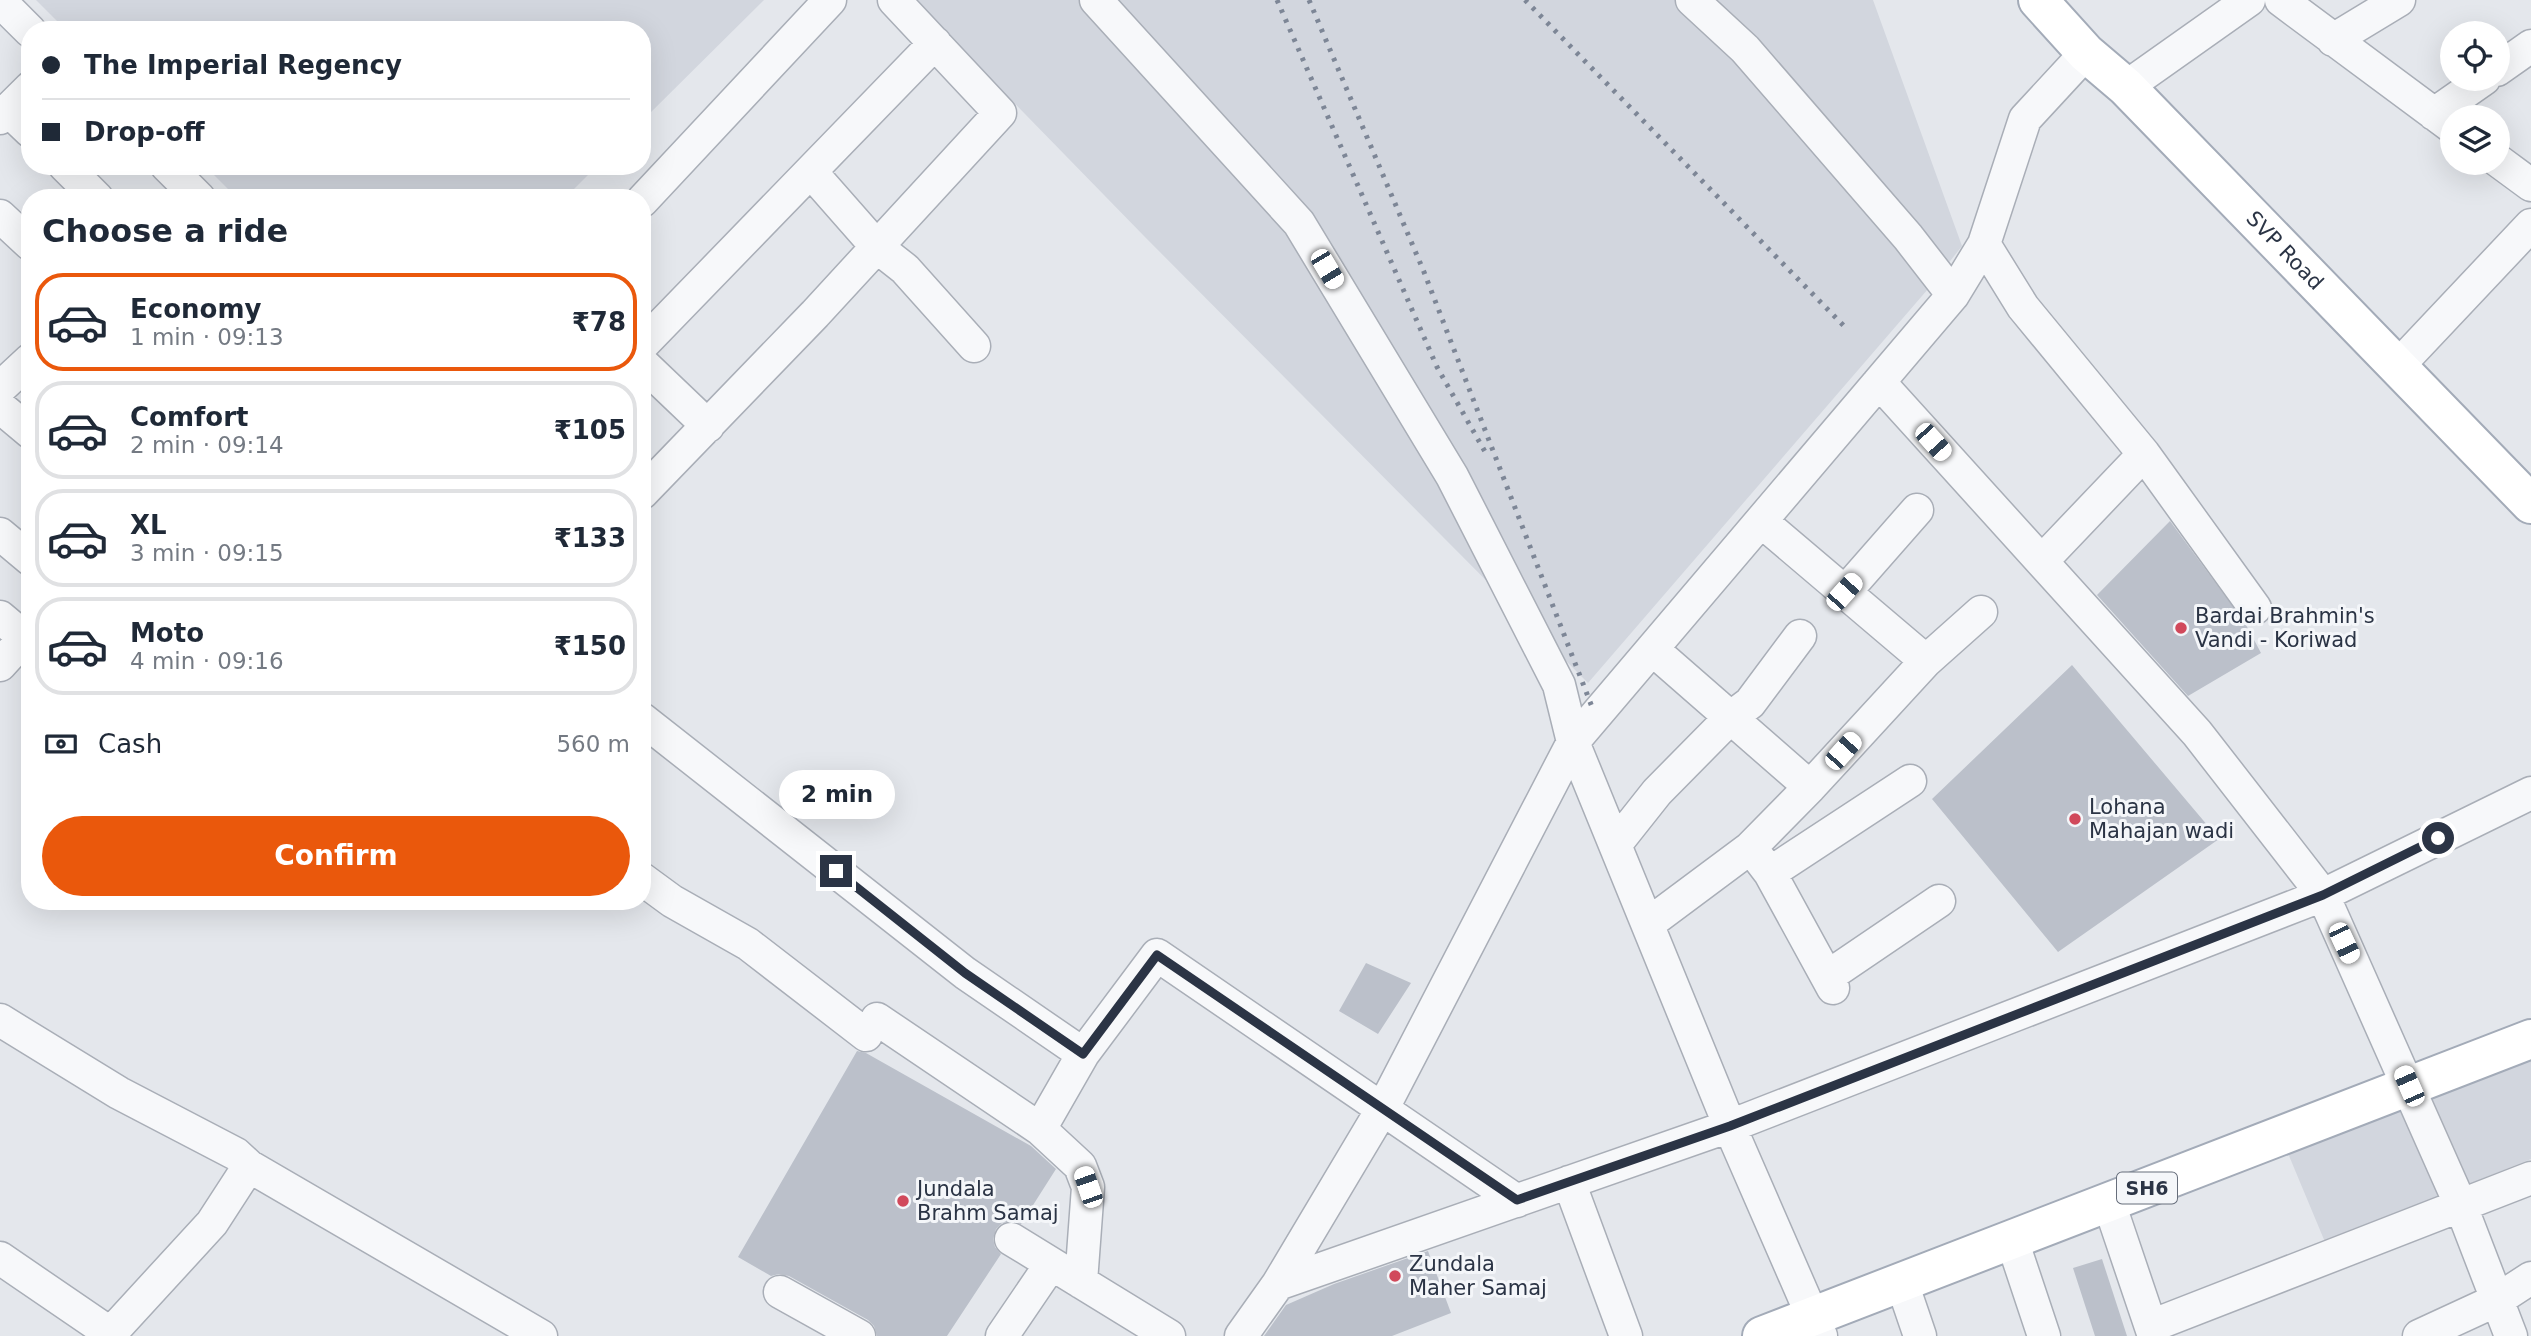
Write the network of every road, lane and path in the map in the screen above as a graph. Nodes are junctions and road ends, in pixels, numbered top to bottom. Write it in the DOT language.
graph roads {
  1 [pos="830,0"];
  2 [pos="894,0"];
  3 [pos="1096,0"];
  4 [pos="1692,0"];
  5 [pos="2038,0"];
  6 [pos="2249,0"];
  7 [pos="2281,0"];
  8 [pos="2399,0"];
  9 [pos="0,1"];
  10 [pos="21,22"];
  11 [pos="2333,40"];
  12 [pos="935,43"];
  13 [pos="2531,46"];
  14 [pos="2086,53"];
  15 [pos="2510,61"];
  16 [pos="2126,87"];
  17 [pos="2472,91"];
  18 [pos="2458,105"];
  19 [pos="2440,118"];
  20 [pos="2510,169"];
  21 [pos="811,172"];
  22 [pos="74,175"];
  23 [pos="176,175"];
  24 [pos="2531,184"];
  25 [pos="88,189"];
  26 [pos="190,189"];
  27 [pos="651,191"];
  28 [pos="0,216"];
  29 [pos="2531,225"];
  30 [pos="21,236"];
  31 [pos="1984,244"];
  32 [pos="877,247"];
  33 [pos="1953,295"];
  34 [pos="651,336"];
  35 [pos="974,346"];
  36 [pos="2398,366"];
  37 [pos="21,368"];
  38 [pos="651,372"];
  39 [pos="1879,382"];
  40 [pos="0,388"];
  41 [pos="0,407"];
  42 [pos="21,424"];
  43 [pos="708,426"];
  44 [pos="2144,454"];
  45 [pos="651,484"];
  46 [pos="2531,504"];
  47 [pos="1917,510"];
  48 [pos="1761,522"];
  49 [pos="0,534"];
  50 [pos="21,552"];
  51 [pos="2042,561"];
  52 [pos="1844,592"];
  53 [pos="2255,608"];
  54 [pos="1981,612"];
  55 [pos="0,617"];
  56 [pos="21,631"];
  57 [pos="1800,636"];
  58 [pos="21,642"];
  59 [pos="1652,649"];
  60 [pos="1926,660"];
  61 [pos="0,665"];
  62 [pos="1730,718"];
  63 [pos="651,726"];
  64 [pos="1573,742"];
  65 [pos="1910,781"];
  66 [pos="1810,787"];
  67 [pos="2531,793"];
  68 [pos="1615,845"];
  69 [pos="1750,848"];
  70 [pos="1770,873"];
  71 [pos="651,886"];
  72 [pos="2323,895"];
  73 [pos="1939,901"];
  74 [pos="1647,924"];
  75 [pos="0,1020"];
  76 [pos="2531,1039"];
  77 [pos="1083,1054"];
  78 [pos="2409,1086"];
  79 [pos="1383,1108"];
  80 [pos="1730,1126"];
  81 [pos="1040,1129"];
  82 [pos="249,1166"];
  83 [pos="2531,1178"];
  84 [pos="1569,1182"];
  85 [pos="1517,1200"];
  86 [pos="2109,1203"];
  87 [pos="2461,1206"];
  88 [pos="1011,1239"];
  89 [pos="2012,1240"];
  90 [pos="0,1258"];
  91 [pos="1051,1264"];
  92 [pos="2531,1279"];
  93 [pos="1081,1282"];
  94 [pos="1902,1283"];
  95 [pos="1279,1284"];
  96 [pos="780,1292"];
  97 [pos="2497,1300"];
  98 [pos="1818,1327"];
  99 [pos="2153,1331"];
  100 [pos="112,1334"];
  101 [pos="541,1336"];
  102 [pos="859,1336"];
  103 [pos="1002,1336"];
  104 [pos="1169,1336"];
  105 [pos="1241,1336"];
  106 [pos="1626,1336"];
  107 [pos="1762,1336"];
  108 [pos="1920,1336"];
  109 [pos="2044,1336"];
  110 [pos="2418,1336"];
  111 [pos="2511,1336"];
  1 -- 27 [label="street"];
  2 -- 12 [label="street"];
  3 -- 64 [label="street"];
  4 -- 33 [label="street"];
  5 -- 14 [label="main road, SVP Road"];
  6 -- 16 [label="street"];
  7 -- 11 [label="street"];
  8 -- 11 [label="street"];
  9 -- 10 [label="street"];
  11 -- 19 [label="street"];
  12 -- 21 [label="street"];
  12 -- 32 [label="street"];
  13 -- 15 [label="street"];
  14 -- 16 [label="main road, SVP Road"];
  14 -- 31 [label="street"];
  16 -- 36 [label="main road, SVP Road"];
  17 -- 18 [label="street"];
  20 -- 24 [label="street"];
  21 -- 32 [label="street"];
  21 -- 34 [label="street"];
  22 -- 25 [label="street"];
  23 -- 26 [label="street"];
  28 -- 30 [label="street"];
  29 -- 36 [label="street"];
  31 -- 33 [label="street"];
  31 -- 44 [label="street"];
  32 -- 35 [label="street"];
  32 -- 43 [label="street"];
  33 -- 39 [label="street"];
  36 -- 46 [label="main road, SVP Road"];
  37 -- 40 [label="street"];
  38 -- 43 [label="street"];
  39 -- 48 [label="street"];
  39 -- 51 [label="street"];
  41 -- 42 [label="street"];
  43 -- 45 [label="street"];
  44 -- 51 [label="street"];
  44 -- 53 [label="street"];
  47 -- 52 [label="street"];
  48 -- 52 [label="street"];
  48 -- 59 [label="street"];
  49 -- 50 [label="street"];
  51 -- 72 [label="street"];
  52 -- 60 [label="street"];
  54 -- 60 [label="street"];
  55 -- 56 [label="street"];
  57 -- 62 [label="street"];
  58 -- 61 [label="street"];
  59 -- 62 [label="street"];
  59 -- 64 [label="street"];
  60 -- 66 [label="street"];
  62 -- 66 [label="street"];
  62 -- 68 [label="street"];
  63 -- 77 [label="street"];
  64 -- 68 [label="street"];
  64 -- 79 [label="street"];
  65 -- 70 [label="street"];
  66 -- 69 [label="street"];
  67 -- 72 [label="street"];
  68 -- 74 [label="street"];
  69 -- 70 [label="street"];
  69 -- 74 [label="street"];
  70 -- 73 [label="street"];
  71 -- 81 [label="street"];
  72 -- 78 [label="street"];
  72 -- 80 [label="street"];
  74 -- 80 [label="street"];
  75 -- 82 [label="street"];
  76 -- 78 [label="main road, SH6"];
  77 -- 79 [label="street"];
  77 -- 81 [label="street"];
  78 -- 86 [label="main road, SH6"];
  78 -- 87 [label="street"];
  79 -- 85 [label="street"];
  79 -- 95 [label="street"];
  80 -- 84 [label="street"];
  80 -- 98 [label="street"];
  81 -- 93 [label="street"];
  82 -- 100 [label="street"];
  82 -- 101 [label="street"];
  83 -- 87 [label="street"];
  84 -- 85 [label="street"];
  84 -- 106 [label="street"];
  85 -- 95 [label="street"];
  86 -- 89 [label="main road, SH6"];
  86 -- 99 [label="street"];
  87 -- 97 [label="street"];
  87 -- 99 [label="street"];
  88 -- 91 [label="street"];
  89 -- 94 [label="main road, SH6"];
  89 -- 109 [label="street"];
  90 -- 100 [label="street"];
  91 -- 93 [label="street"];
  91 -- 103 [label="street"];
  92 -- 97 [label="street"];
  93 -- 104 [label="street"];
  94 -- 98 [label="main road, SH6"];
  94 -- 108 [label="street"];
  95 -- 105 [label="street"];
  96 -- 102 [label="street"];
  97 -- 110 [label="street"];
  97 -- 111 [label="street"];
  98 -- 107 [label="main road, SH6"];
}
